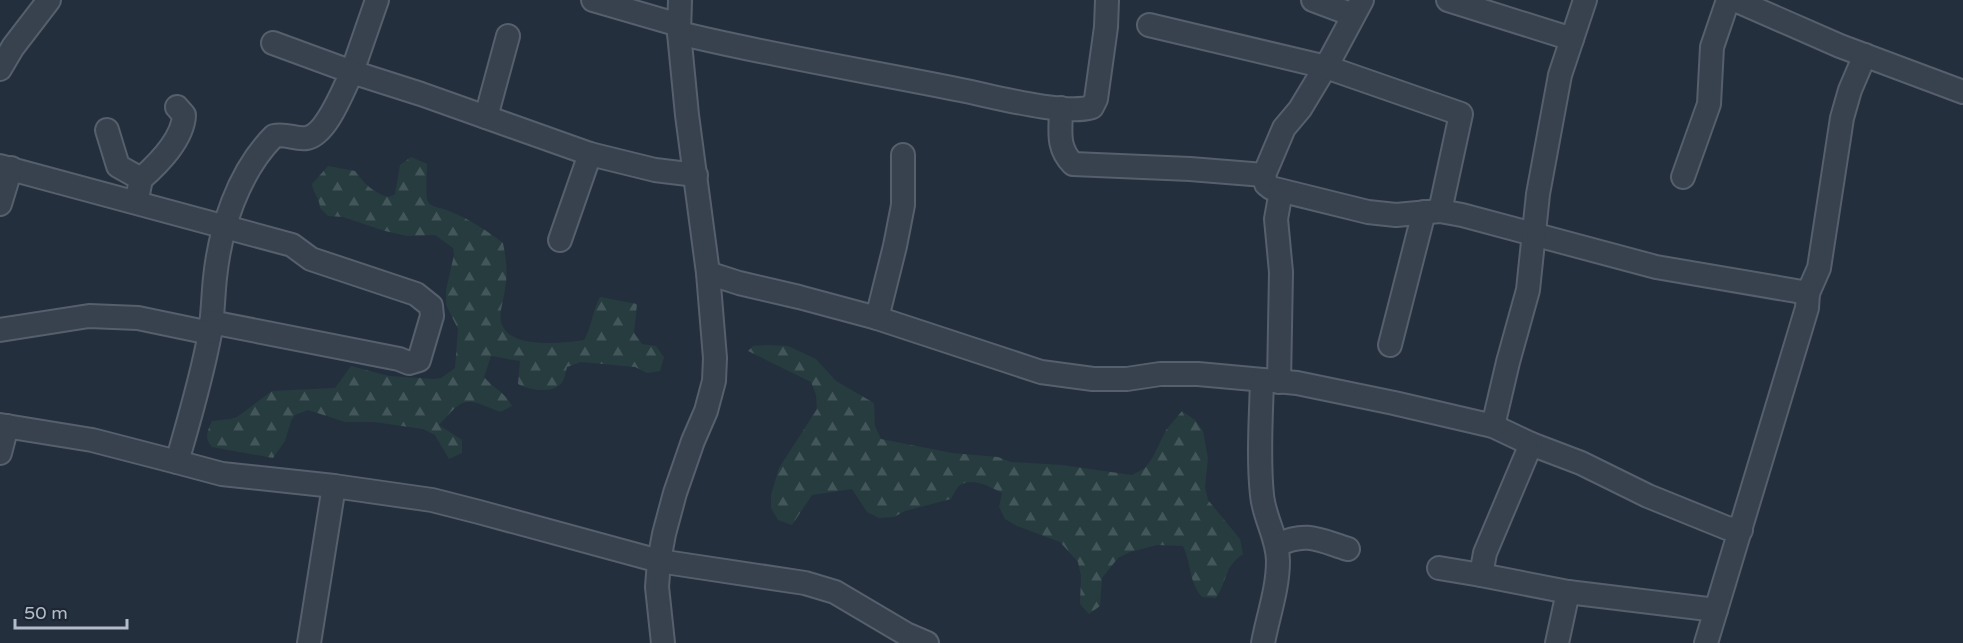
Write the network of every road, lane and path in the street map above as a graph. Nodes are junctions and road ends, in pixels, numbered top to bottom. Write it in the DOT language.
graph roads {
  1 [pos="48,0"];
  2 [pos="377,0"];
  3 [pos="593,0"];
  4 [pos="680,0"];
  5 [pos="1107,0"];
  6 [pos="1313,0"];
  7 [pos="1448,0"];
  8 [pos="1585,0"];
  9 [pos="1728,0"];
  10 [pos="1735,0"];
  11 [pos="1357,8"];
  12 [pos="1149,25"];
  13 [pos="679,29"];
  14 [pos="508,36"];
  15 [pos="1572,39"];
  16 [pos="273,44"];
  17 [pos="1864,55"];
  18 [pos="1326,67"];
  19 [pos="0,69"];
  20 [pos="352,72"];
  21 [pos="1963,92"];
  22 [pos="177,107"];
  23 [pos="1060,108"];
  24 [pos="486,117"];
  25 [pos="107,130"];
  26 [pos="590,154"];
  27 [pos="903,155"];
  28 [pos="5,167"];
  29 [pos="696,175"];
  30 [pos="1264,176"];
  31 [pos="1683,177"];
  32 [pos="141,179"];
  33 [pos="1281,190"];
  34 [pos="135,203"];
  35 [pos="0,204"];
  36 [pos="1432,211"];
  37 [pos="224,226"];
  38 [pos="1534,234"];
  39 [pos="560,240"];
  40 [pos="708,273"];
  41 [pos="1808,293"];
  42 [pos="877,318"];
  43 [pos="211,328"];
  44 [pos="0,330"];
  45 [pos="1390,345"];
  46 [pos="1271,381"];
  47 [pos="4,425"];
  48 [pos="1493,426"];
  49 [pos="1531,444"];
  50 [pos="0,453"];
  51 [pos="177,462"];
  52 [pos="334,486"];
  53 [pos="1741,530"];
  54 [pos="1277,545"];
  55 [pos="1348,549"];
  56 [pos="659,561"];
  57 [pos="1438,568"];
  58 [pos="1481,575"];
  59 [pos="1568,592"];
  60 [pos="1716,610"];
  61 [pos="309,643"];
  62 [pos="663,643"];
  63 [pos="927,643"];
  64 [pos="1263,643"];
  65 [pos="1557,643"];
  66 [pos="1706,643"];
  1 -- 19 [label="street"];
  2 -- 20 [label="street"];
  3 -- 13 [label="street"];
  4 -- 13 [label="street"];
  5 -- 23 [label="street"];
  6 -- 11 [label="street"];
  7 -- 15 [label="street"];
  8 -- 15 [label="street"];
  9 -- 31 [label="street"];
  10 -- 17 [label="street"];
  11 -- 18 [label="street"];
  12 -- 18 [label="street"];
  13 -- 23 [label="street"];
  13 -- 29 [label="street"];
  14 -- 24 [label="street"];
  15 -- 38 [label="street"];
  16 -- 20 [label="street"];
  17 -- 21 [label="street"];
  17 -- 41 [label="street"];
  18 -- 30 [label="street"];
  18 -- 36 [label="street"];
  20 -- 24 [label="street"];
  20 -- 37 [label="street"];
  22 -- 32 [label="street"];
  23 -- 30 [label="street"];
  24 -- 26 [label="street"];
  25 -- 32 [label="street"];
  26 -- 29 [label="street"];
  26 -- 39 [label="street"];
  27 -- 42 [label="street"];
  28 -- 34 [label="street"];
  28 -- 35 [label="street"];
  29 -- 40 [label="street"];
  30 -- 33 [label="street"];
  32 -- 34 [label="street"];
  33 -- 36 [label="street"];
  33 -- 46 [label="street"];
  34 -- 37 [label="street"];
  36 -- 38 [label="street"];
  36 -- 45 [label="street"];
  37 -- 43 [label="street"];
  37 -- 43 [label="street"];
  38 -- 41 [label="street"];
  38 -- 48 [label="street"];
  40 -- 42 [label="street"];
  40 -- 56 [label="street"];
  41 -- 53 [label="street"];
  42 -- 46 [label="street"];
  43 -- 44 [label="street"];
  43 -- 51 [label="street"];
  46 -- 48 [label="street"];
  46 -- 54 [label="street"];
  47 -- 50 [label="street"];
  47 -- 51 [label="street"];
  48 -- 49 [label="street"];
  49 -- 53 [label="street"];
  49 -- 58 [label="street"];
  51 -- 52 [label="street"];
  52 -- 56 [label="street"];
  52 -- 61 [label="street"];
  53 -- 60 [label="street"];
  54 -- 55 [label="street"];
  54 -- 64 [label="street"];
  56 -- 62 [label="street"];
  56 -- 63 [label="street"];
  57 -- 58 [label="street"];
  58 -- 59 [label="street"];
  59 -- 60 [label="street"];
  59 -- 65 [label="street"];
  60 -- 66 [label="street"];
}
